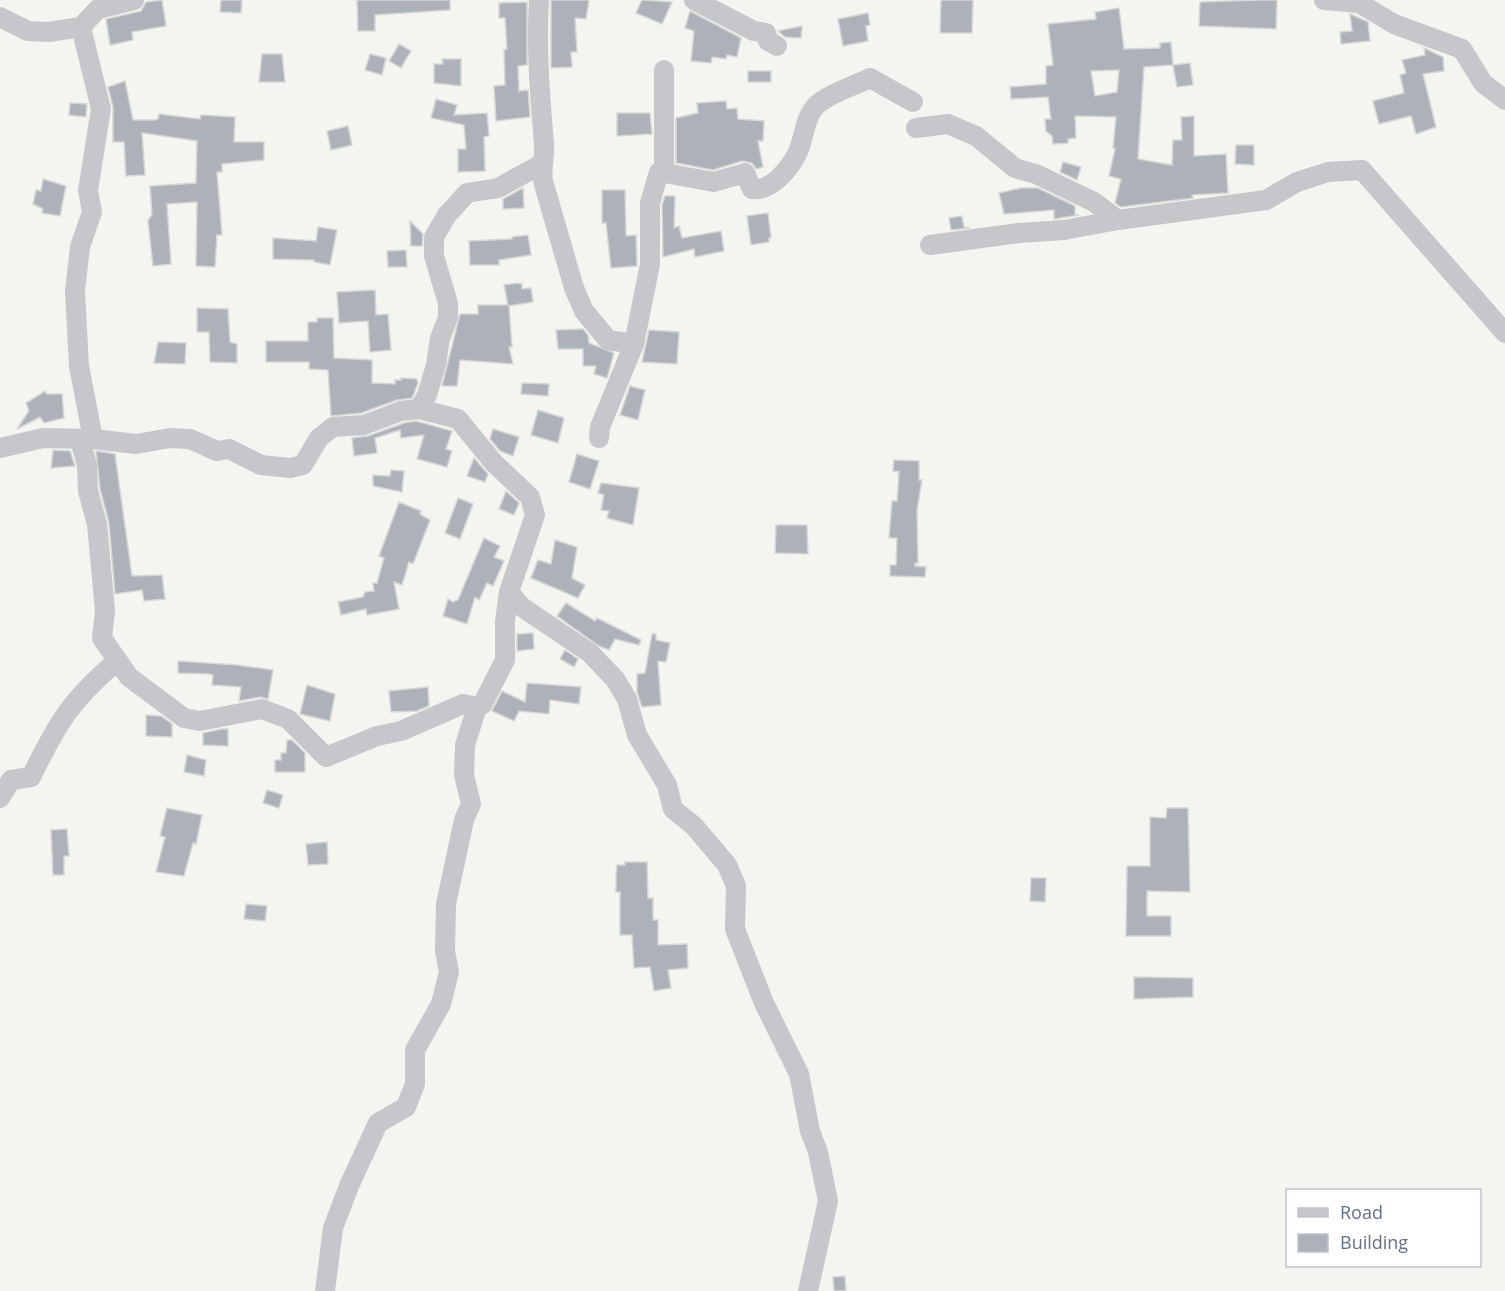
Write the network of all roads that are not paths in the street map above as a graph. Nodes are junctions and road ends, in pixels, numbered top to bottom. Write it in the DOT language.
graph roads {
  1 [pos="134,0"];
  2 [pos="539,0"];
  3 [pos="693,0"];
  4 [pos="1324,0"];
  5 [pos="0,17"];
  6 [pos="81,27"];
  7 [pos="777,46"];
  8 [pos="664,70"];
  9 [pos="1505,100"];
  10 [pos="913,102"];
  11 [pos="916,128"];
  12 [pos="540,165"];
  13 [pos="664,171"];
  14 [pos="1118,220"];
  15 [pos="930,245"];
  16 [pos="1505,333"];
  17 [pos="634,344"];
  18 [pos="419,409"];
  19 [pos="599,438"];
  20 [pos="86,440"];
  21 [pos="0,448"];
  22 [pos="509,592"];
  23 [pos="116,662"];
  24 [pos="477,707"];
  25 [pos="0,798"];
  26 [pos="325,1291"];
  27 [pos="808,1291"];
  1 -- 6 [label="street"];
  2 -- 12 [label="street"];
  3 -- 7 [label="street"];
  4 -- 9 [label="street"];
  5 -- 6 [label="street"];
  6 -- 20 [label="street"];
  8 -- 13 [label="street"];
  10 -- 13 [label="street"];
  11 -- 14 [label="street"];
  12 -- 17 [label="street"];
  12 -- 18 [label="street"];
  13 -- 17 [label="street"];
  14 -- 15 [label="street"];
  14 -- 16 [label="street"];
  17 -- 19 [label="street"];
  18 -- 20 [label="street"];
  18 -- 22 [label="street"];
  20 -- 21 [label="street"];
  20 -- 23 [label="street"];
  22 -- 24 [label="street"];
  22 -- 27 [label="street"];
  23 -- 24 [label="street"];
  23 -- 25 [label="street"];
  24 -- 26 [label="street"];
}
